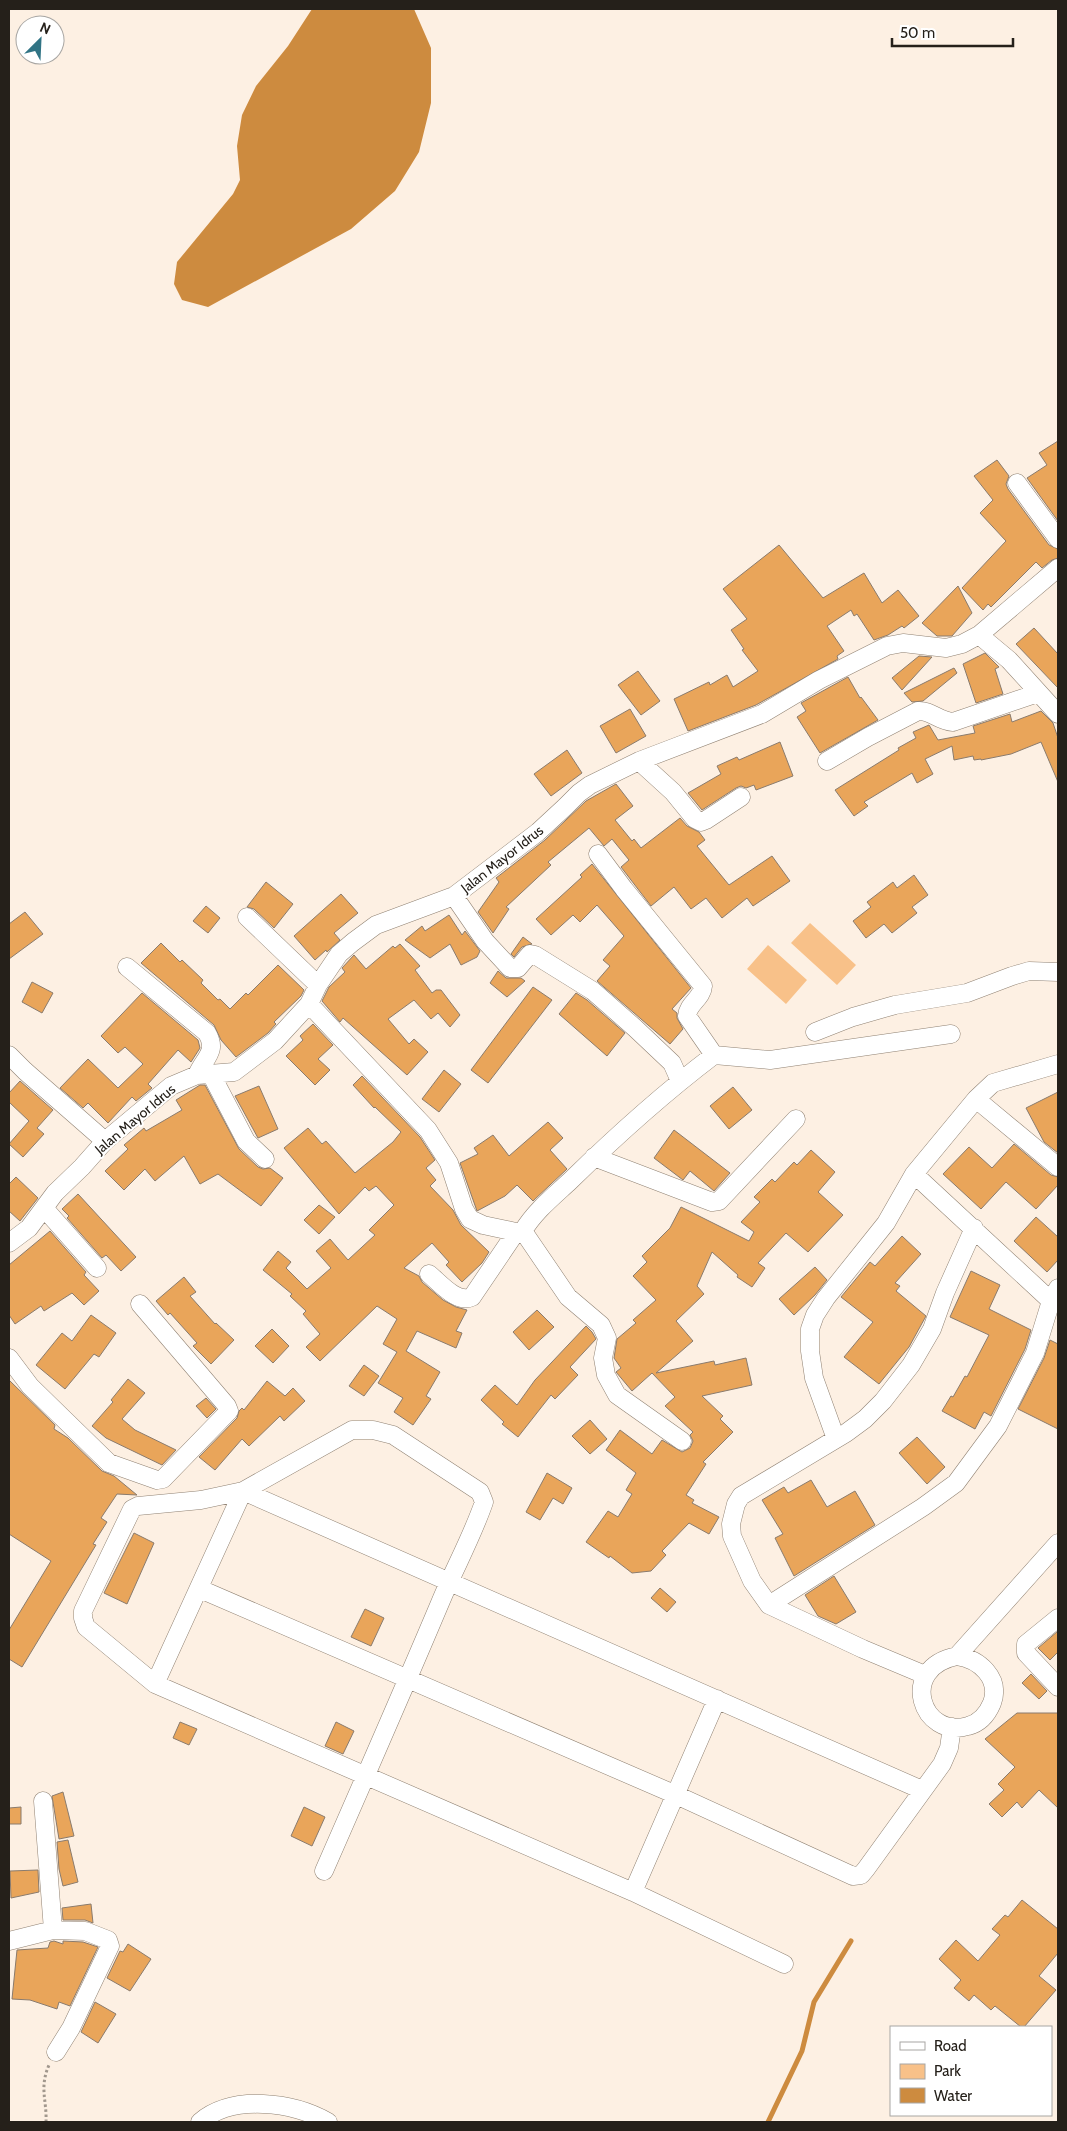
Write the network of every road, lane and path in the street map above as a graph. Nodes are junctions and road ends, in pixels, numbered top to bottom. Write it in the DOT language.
graph roads {
  1 [pos="1017,483"];
  2 [pos="1058,540"];
  3 [pos="1058,568"];
  4 [pos="979,635"];
  5 [pos="1038,693"];
  6 [pos="1058,714"];
  7 [pos="639,761"];
  8 [pos="827,761"];
  9 [pos="741,797"];
  10 [pos="598,854"];
  11 [pos="454,896"];
  12 [pos="247,917"];
  13 [pos="126,967"];
  14 [pos="1058,972"];
  15 [pos="318,985"];
  16 [pos="309,1004"];
  17 [pos="816,1032"];
  18 [pos="951,1034"];
  19 [pos="9,1055"];
  20 [pos="714,1055"];
  21 [pos="1058,1064"];
  22 [pos="204,1074"];
  23 [pos="680,1080"];
  24 [pos="976,1100"];
  25 [pos="796,1119"];
  26 [pos="105,1141"];
  27 [pos="594,1158"];
  28 [pos="265,1159"];
  29 [pos="1058,1166"];
  30 [pos="914,1174"];
  31 [pos="44,1208"];
  32 [pos="974,1228"];
  33 [pos="520,1231"];
  34 [pos="9,1242"];
  35 [pos="96,1268"];
  36 [pos="429,1274"];
  37 [pos="1055,1294"];
  38 [pos="140,1304"];
  39 [pos="9,1358"];
  40 [pos="836,1439"];
  41 [pos="682,1441"];
  42 [pos="243,1491"];
  43 [pos="1058,1543"];
  44 [pos="449,1581"];
  45 [pos="200,1589"];
  46 [pos="769,1605"];
  47 [pos="1058,1618"];
  48 [pos="957,1656"];
  49 [pos="925,1676"];
  50 [pos="408,1679"];
  51 [pos="155,1684"];
  52 [pos="1058,1687"];
  53 [pos="717,1699"];
  54 [pos="952,1728"];
  55 [pos="366,1776"];
  56 [pos="922,1790"];
  57 [pos="674,1794"];
  58 [pos="43,1801"];
  59 [pos="324,1871"];
  60 [pos="633,1892"];
  61 [pos="53,1930"];
  62 [pos="9,1941"];
  63 [pos="784,1964"];
  64 [pos="56,2052"];
  65 [pos="282,2114"];
  66 [pos="46,2122"];
  67 [pos="200,2122"];
  68 [pos="328,2122"];
  1 -- 2 [label="street"];
  3 -- 4 [label="street, Jalan Mayor Idrus"];
  4 -- 5 [label="street"];
  4 -- 7 [label="street, Jalan Mayor Idrus"];
  5 -- 6 [label="street"];
  5 -- 8 [label="street"];
  7 -- 9 [label="street"];
  7 -- 11 [label="street, Jalan Mayor Idrus"];
  10 -- 20 [label="street"];
  11 -- 15 [label="street, Jalan Mayor Idrus"];
  11 -- 23 [label="street"];
  12 -- 15 [label="street"];
  13 -- 22 [label="street"];
  14 -- 17 [label="street"];
  15 -- 16 [label="street, Jalan Mayor Idrus"];
  16 -- 22 [label="street, Jalan Mayor Idrus"];
  16 -- 33 [label="street"];
  18 -- 20 [label="street"];
  19 -- 26 [label="street"];
  20 -- 23 [label="street"];
  21 -- 24 [label="street"];
  22 -- 26 [label="street, Jalan Mayor Idrus"];
  22 -- 28 [label="street"];
  23 -- 27 [label="street"];
  24 -- 29 [label="street"];
  24 -- 30 [label="street"];
  25 -- 27 [label="street"];
  26 -- 31 [label="street, Jalan Mayor Idrus"];
  27 -- 33 [label="street"];
  30 -- 32 [label="street"];
  30 -- 40 [label="street"];
  31 -- 34 [label="street, Jalan Mayor Idrus"];
  31 -- 35 [label="street"];
  32 -- 37 [label="street"];
  32 -- 40 [label="street"];
  33 -- 36 [label="street"];
  33 -- 41 [label="street"];
  37 -- 46 [label="street"];
  38 -- 39 [label="street"];
  40 -- 46 [label="street"];
  42 -- 44 [label="street"];
  42 -- 44 [label="street"];
  42 -- 45 [label="street"];
  42 -- 51 [label="street"];
  43 -- 48 [label="street"];
  44 -- 50 [label="street"];
  44 -- 53 [label="street"];
  45 -- 50 [label="street"];
  45 -- 51 [label="street"];
  46 -- 49 [label="street"];
  47 -- 52 [label="street"];
  48 -- 49 [label="street"];
  48 -- 54 [label="street"];
  49 -- 54 [label="street"];
  50 -- 55 [label="street"];
  50 -- 57 [label="street"];
  51 -- 55 [label="street"];
  53 -- 56 [label="street"];
  53 -- 57 [label="street"];
  54 -- 56 [label="street"];
  55 -- 59 [label="street"];
  55 -- 60 [label="street"];
  56 -- 57 [label="street"];
  57 -- 60 [label="street"];
  58 -- 61 [label="street"];
  60 -- 63 [label="street"];
  61 -- 62 [label="street"];
  61 -- 64 [label="street"];
  64 -- 66 [label="path"];
  65 -- 67 [label="street"];
  65 -- 68 [label="street"];
}
